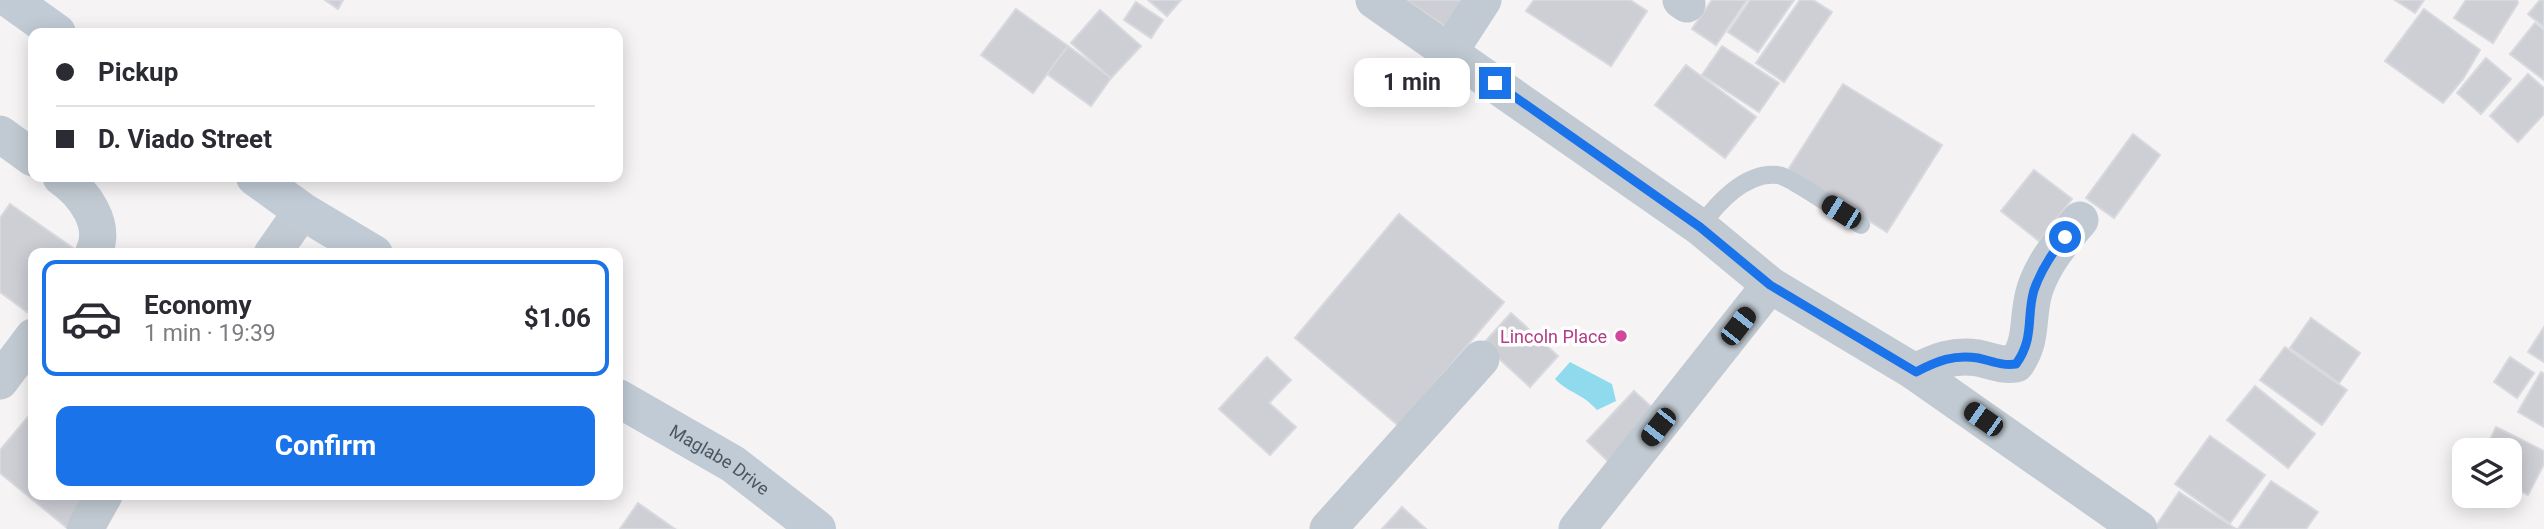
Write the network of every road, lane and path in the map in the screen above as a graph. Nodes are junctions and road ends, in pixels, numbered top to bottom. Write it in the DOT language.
graph roads {
  1 [pos="11,0"];
  2 [pos="1374,0"];
  3 [pos="1483,0"];
  4 [pos="50,28"];
  5 [pos="1450,51"];
  6 [pos="0,134"];
  7 [pos="28,154"];
  8 [pos="68,182"];
  9 [pos="262,182"];
  10 [pos="302,211"];
  11 [pos="2080,220"];
  12 [pos="1861,225"];
  13 [pos="1700,227"];
  14 [pos="96,248"];
  15 [pos="276,248"];
  16 [pos="364,248"];
  17 [pos="1770,285"];
  18 [pos="28,344"];
  19 [pos="1481,359"];
  20 [pos="1916,372"];
  21 [pos="0,381"];
  22 [pos="623,401"];
  23 [pos="100,500"];
  24 [pos="85,529"];
  25 [pos="817,529"];
  26 [pos="1328,529"];
  27 [pos="1577,529"];
  28 [pos="2139,529"];
  1 -- 4 [label="main road"];
  2 -- 5 [label="street"];
  3 -- 5 [label="street"];
  5 -- 13 [label="street"];
  6 -- 7 [label="street"];
  8 -- 14 [label="street"];
  9 -- 10 [label="main road"];
  10 -- 15 [label="street"];
  10 -- 16 [label="main road"];
  11 -- 20 [label="street"];
  12 -- 13 [label="lane"];
  13 -- 17 [label="street"];
  17 -- 20 [label="street"];
  17 -- 27 [label="street"];
  18 -- 21 [label="street"];
  19 -- 26 [label="street"];
  20 -- 28 [label="street"];
  22 -- 25 [label="main road, Maglabe Drive"];
  23 -- 24 [label="street"];
}
